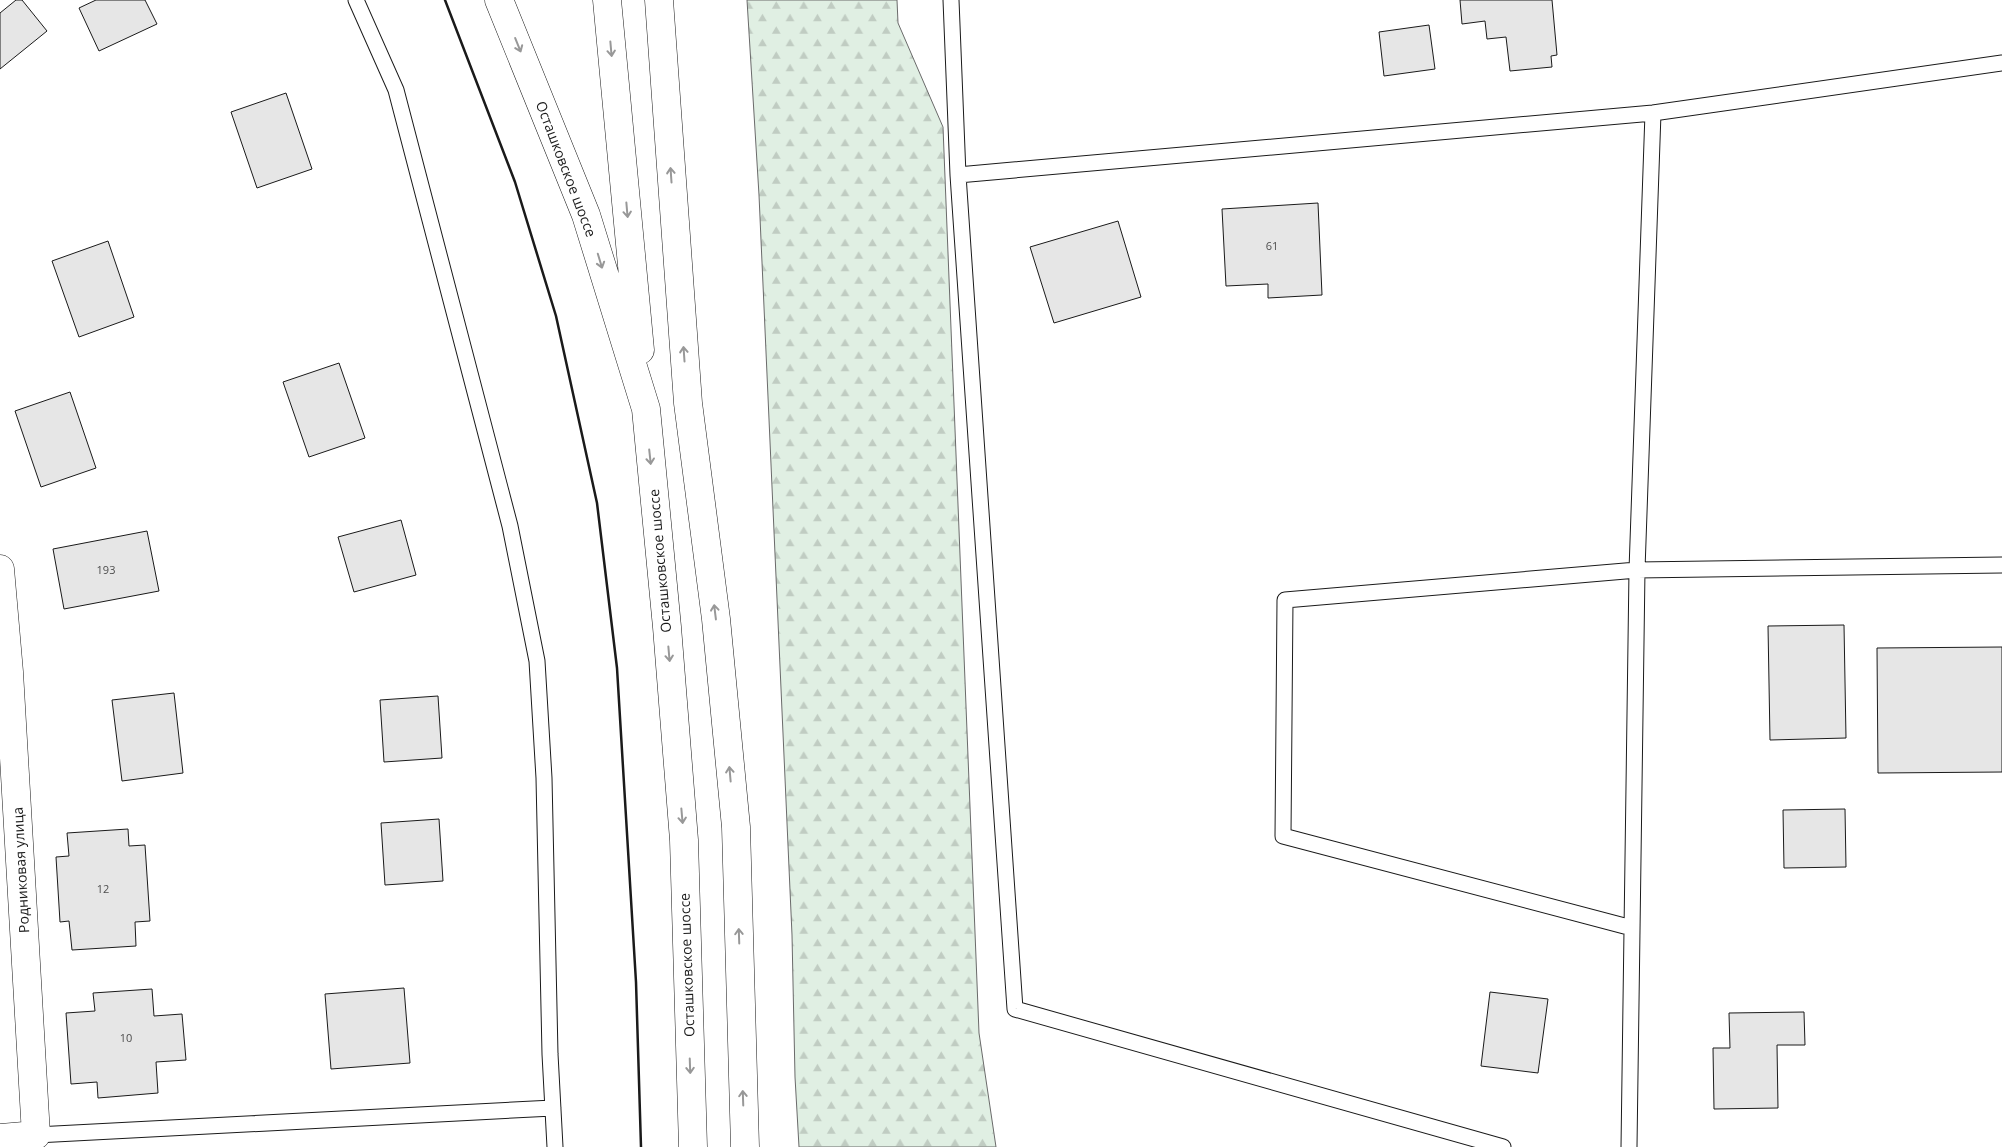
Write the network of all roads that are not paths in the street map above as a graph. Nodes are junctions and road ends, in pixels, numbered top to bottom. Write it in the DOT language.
graph roads {
  1 [pos="356,0"];
  2 [pos="499,0"];
  3 [pos="606,0"];
  4 [pos="659,0"];
  5 [pos="951,0"];
  6 [pos="2002,63"];
  7 [pos="1653,113"];
  8 [pos="958,175"];
  9 [pos="646,409"];
  10 [pos="2002,565"];
  11 [pos="0,569"];
  12 [pos="1637,570"];
  13 [pos="1632,928"];
  14 [pos="553,1108"];
  15 [pos="36,1135"];
  16 [pos="0,1138"];
  17 [pos="555,1147"];
  18 [pos="693,1147"];
  19 [pos="745,1147"];
  20 [pos="1503,1147"];
  21 [pos="1629,1147"];
  1 -- 14 [label="lane"];
  2 -- 9 [label="main road, Осташковское шоссе, one-way"];
  3 -- 9 [label="main road, one-way"];
  19 -- 4 [label="main road, one-way"];
  5 -- 8 [label="lane"];
  6 -- 7 [label="lane"];
  7 -- 8 [label="lane"];
  7 -- 12 [label="lane"];
  8 -- 20 [label="lane"];
  9 -- 18 [label="main road, Осташковское шоссе, one-way"];
  10 -- 12 [label="lane"];
  11 -- 15 [label="main road, Родниковая улица"];
  12 -- 13 [label="lane"];
  12 -- 13 [label="lane"];
  13 -- 21 [label="lane"];
  14 -- 15 [label="lane"];
  14 -- 17 [label="lane"];
  15 -- 16 [label="main road"];
}
